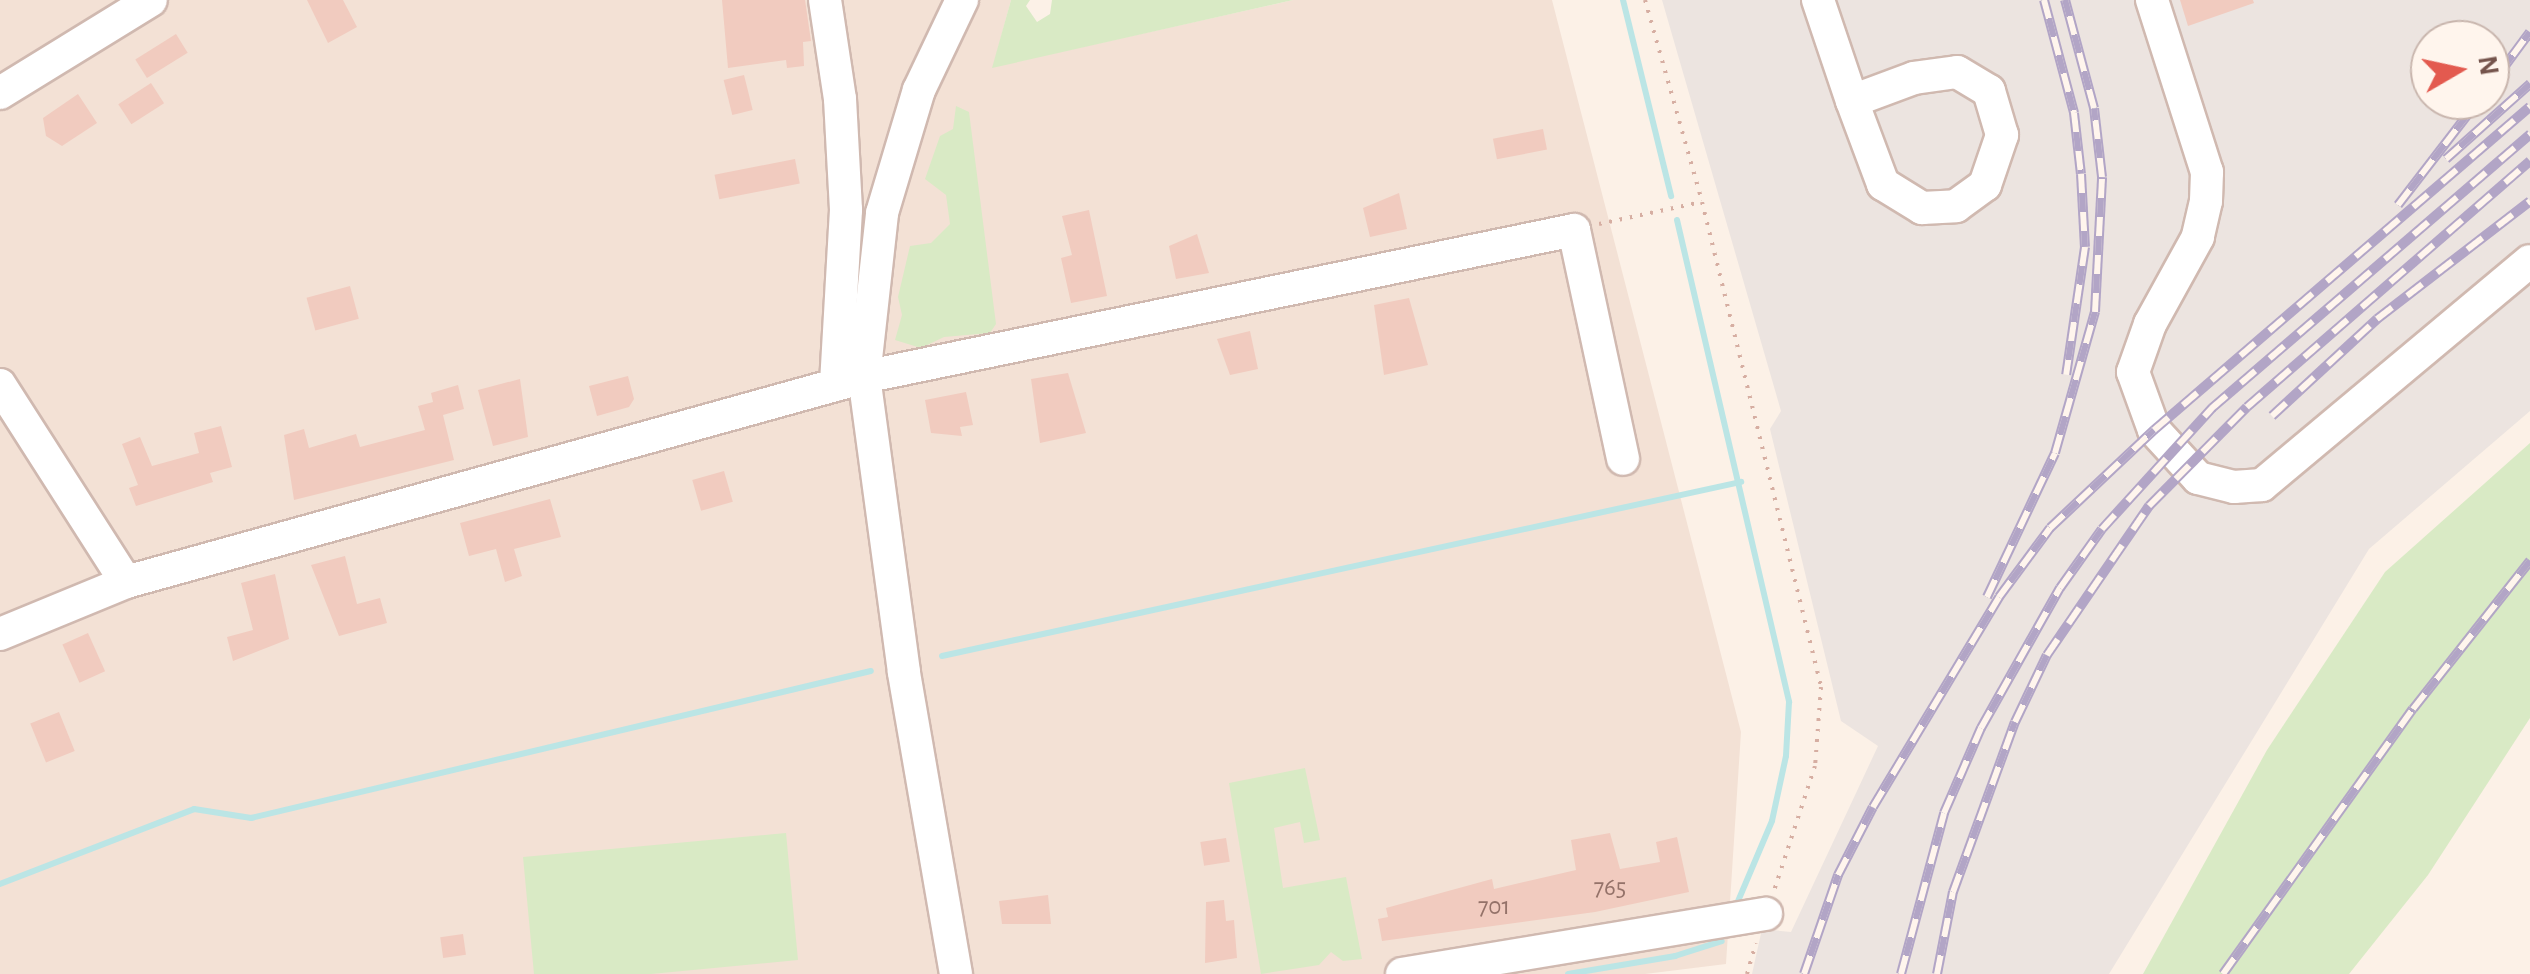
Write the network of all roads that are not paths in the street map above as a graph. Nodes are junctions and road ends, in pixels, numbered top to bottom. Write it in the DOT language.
graph roads {
  1 [pos="151,0"];
  2 [pos="825,0"];
  3 [pos="962,0"];
  4 [pos="1818,0"];
  5 [pos="2152,0"];
  6 [pos="0,93"];
  7 [pos="1852,101"];
  8 [pos="2530,262"];
  9 [pos="850,381"];
  10 [pos="0,385"];
  11 [pos="1623,459"];
  12 [pos="126,582"];
  13 [pos="0,634"];
  14 [pos="1766,914"];
  15 [pos="956,974"];
  16 [pos="1402,974"];
  1 -- 6 [label="street"];
  2 -- 9 [label="street"];
  3 -- 9 [label="street"];
  4 -- 7 [label="street"];
  5 -- 8 [label="street"];
  7 -- 7 [label="street"];
  9 -- 11 [label="street"];
  9 -- 12 [label="street"];
  9 -- 15 [label="street"];
  10 -- 12 [label="street"];
  12 -- 13 [label="street"];
  14 -- 16 [label="street"];
}
